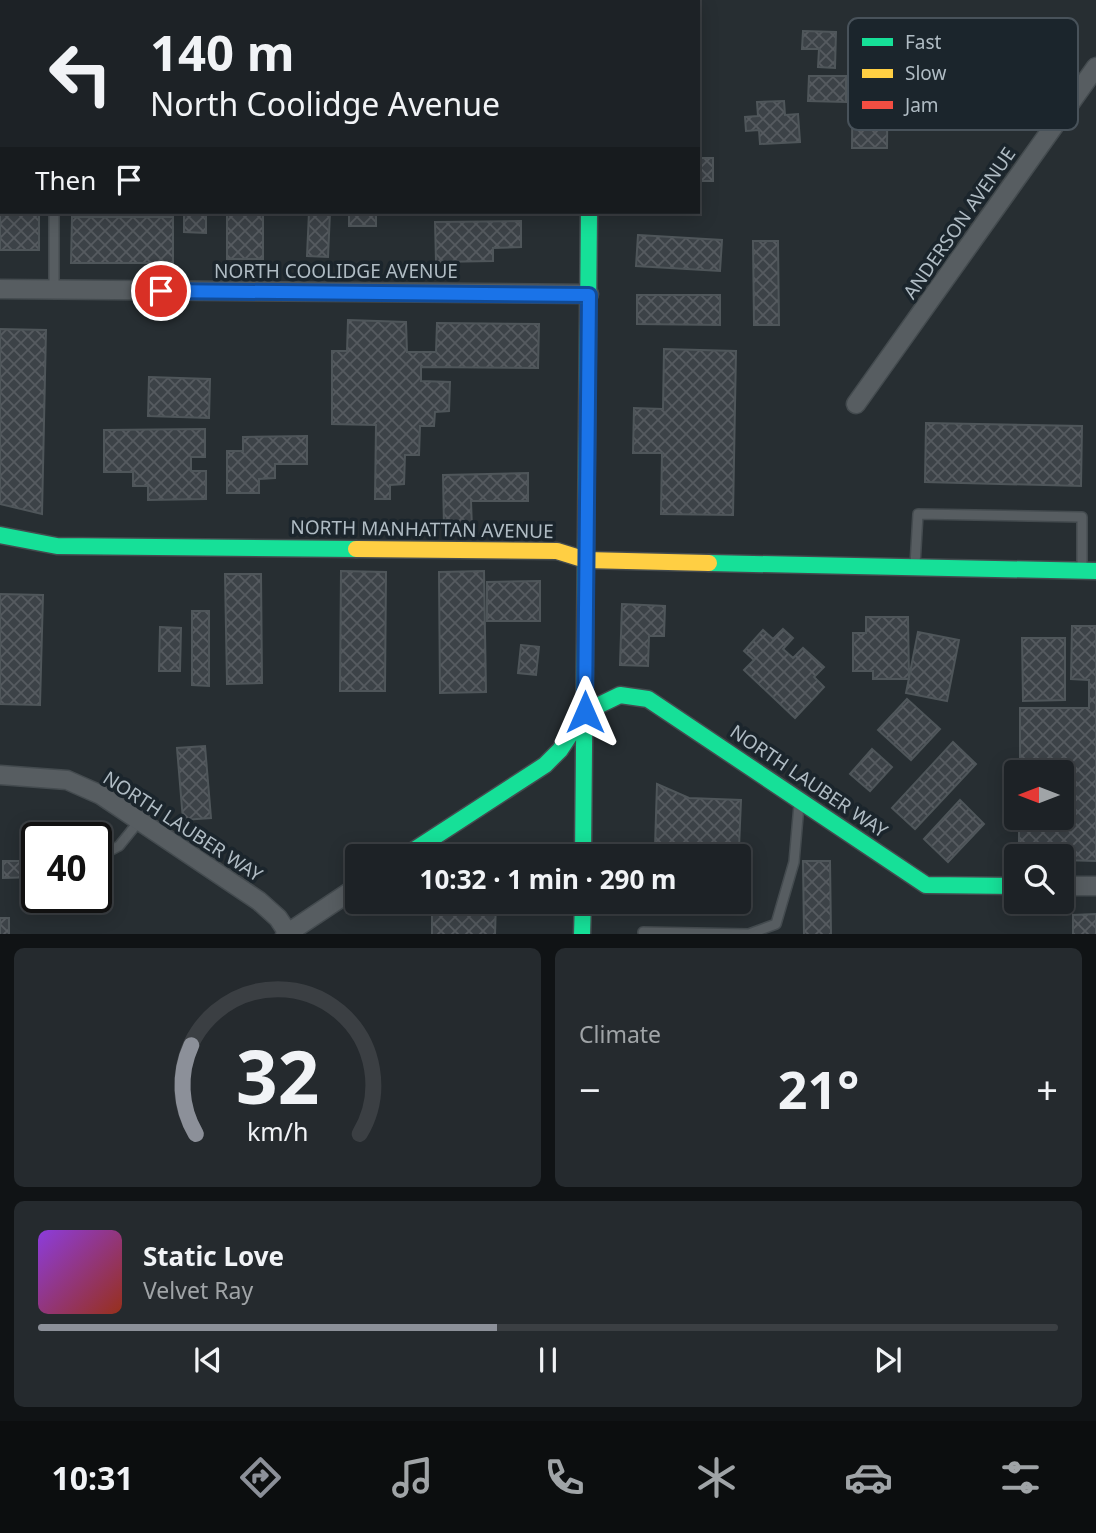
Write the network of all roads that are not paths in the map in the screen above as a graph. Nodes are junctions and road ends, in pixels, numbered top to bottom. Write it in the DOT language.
graph roads {
  1 [pos="1096,67"];
  2 [pos="1078,92"];
  3 [pos="1051,130"];
  4 [pos="54,214"];
  5 [pos="589,214"];
  6 [pos="0,289"];
  7 [pos="54,290"];
  8 [pos="589,295"];
  9 [pos="856,404"];
  10 [pos="0,535"];
  11 [pos="586,560"];
  12 [pos="915,567"];
  13 [pos="1089,571"];
  14 [pos="585,712"];
  15 [pos="0,775"];
  16 [pos="799,800"];
  17 [pos="140,820"];
  18 [pos="423,844"];
  19 [pos="583,844"];
  20 [pos="112,850"];
  21 [pos="1004,886"];
  22 [pos="1074,886"];
  23 [pos="1096,886"];
  24 [pos="345,895"];
  25 [pos="583,914"];
  26 [pos="643,932"];
  27 [pos="286,934"];
  28 [pos="582,934"];
  1 -- 2 [label="street, ANDERSON AVENUE"];
  3 -- 9 [label="street, ANDERSON AVENUE"];
  4 -- 7 [label="lane"];
  5 -- 8 [label="street"];
  6 -- 7 [label="street, NORTH COOLIDGE AVENUE"];
  7 -- 8 [label="street, NORTH COOLIDGE AVENUE"];
  8 -- 11 [label="street"];
  10 -- 11 [label="street, NORTH MANHATTAN AVENUE"];
  11 -- 12 [label="street, NORTH MANHATTAN AVENUE"];
  11 -- 14 [label="street"];
  12 -- 13 [label="street, NORTH MANHATTAN AVENUE"];
  12 -- 13 [label="lane"];
  14 -- 16 [label="street, NORTH LAUBER WAY"];
  14 -- 18 [label="street"];
  14 -- 19 [label="street"];
  15 -- 17 [label="street, NORTH LAUBER WAY"];
  16 -- 21 [label="street, NORTH LAUBER WAY"];
  16 -- 26 [label="lane"];
  17 -- 20 [label="lane"];
  17 -- 27 [label="street, NORTH LAUBER WAY"];
  22 -- 23 [label="street"];
  24 -- 27 [label="street"];
  25 -- 28 [label="street"];
}
